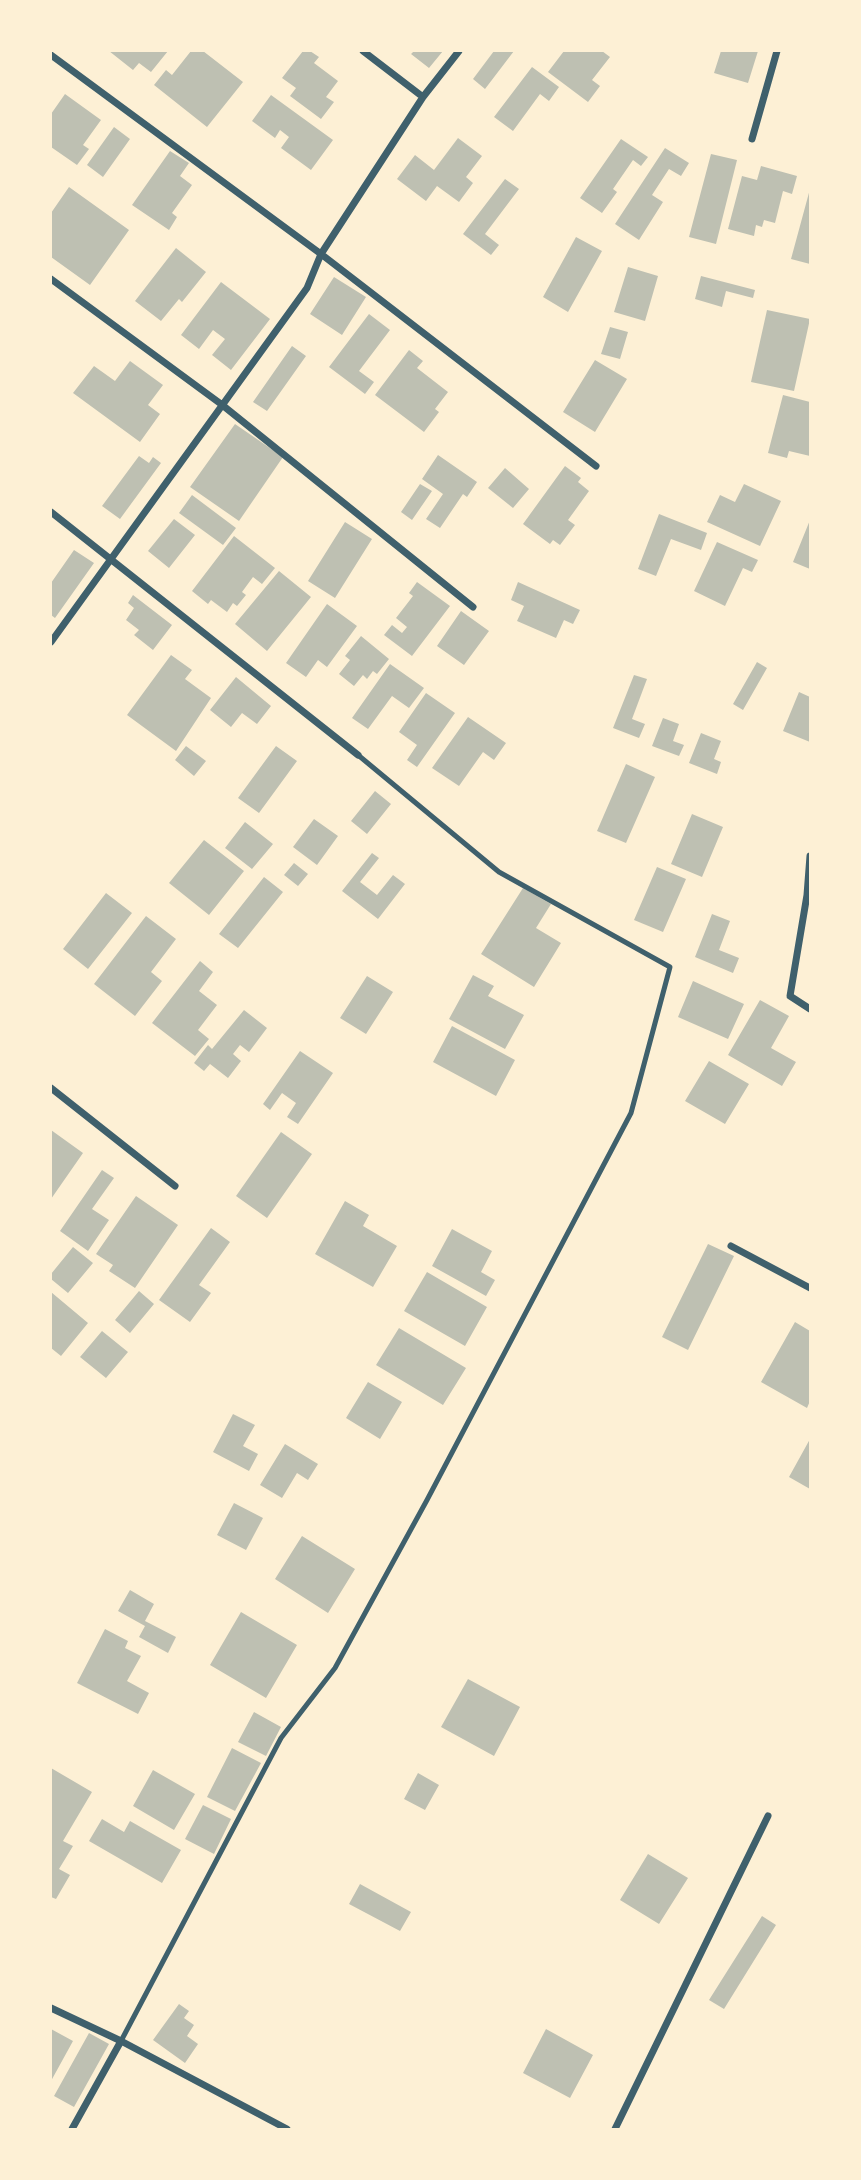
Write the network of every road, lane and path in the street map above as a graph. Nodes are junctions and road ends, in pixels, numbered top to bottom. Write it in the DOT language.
graph roads {
  1 [pos="363,51"];
  2 [pos="458,51"];
  3 [pos="777,51"];
  4 [pos="51,55"];
  5 [pos="423,97"];
  6 [pos="751,139"];
  7 [pos="321,254"];
  8 [pos="51,279"];
  9 [pos="221,404"];
  10 [pos="596,466"];
  11 [pos="51,512"];
  12 [pos="111,559"];
  13 [pos="473,607"];
  14 [pos="51,642"];
  15 [pos="358,755"];
  16 [pos="810,856"];
  17 [pos="810,1009"];
  18 [pos="51,1088"];
  19 [pos="175,1186"];
  20 [pos="732,1246"];
  21 [pos="810,1288"];
  22 [pos="768,1816"];
  23 [pos="51,2008"];
  24 [pos="121,2041"];
  25 [pos="72,2129"];
  26 [pos="287,2129"];
  27 [pos="615,2129"];
  1 -- 5 [label="street"];
  2 -- 5 [label="street"];
  3 -- 6 [label="street"];
  4 -- 7 [label="street"];
  5 -- 7 [label="street"];
  7 -- 9 [label="street"];
  7 -- 10 [label="street"];
  8 -- 9 [label="street"];
  9 -- 12 [label="street"];
  9 -- 13 [label="street"];
  11 -- 12 [label="street"];
  12 -- 14 [label="street"];
  12 -- 15 [label="street"];
  15 -- 24 [label="lane"];
  16 -- 17 [label="street"];
  18 -- 19 [label="street"];
  20 -- 21 [label="street"];
  22 -- 27 [label="street"];
  23 -- 24 [label="street"];
  24 -- 25 [label="street"];
  24 -- 26 [label="street"];
}
